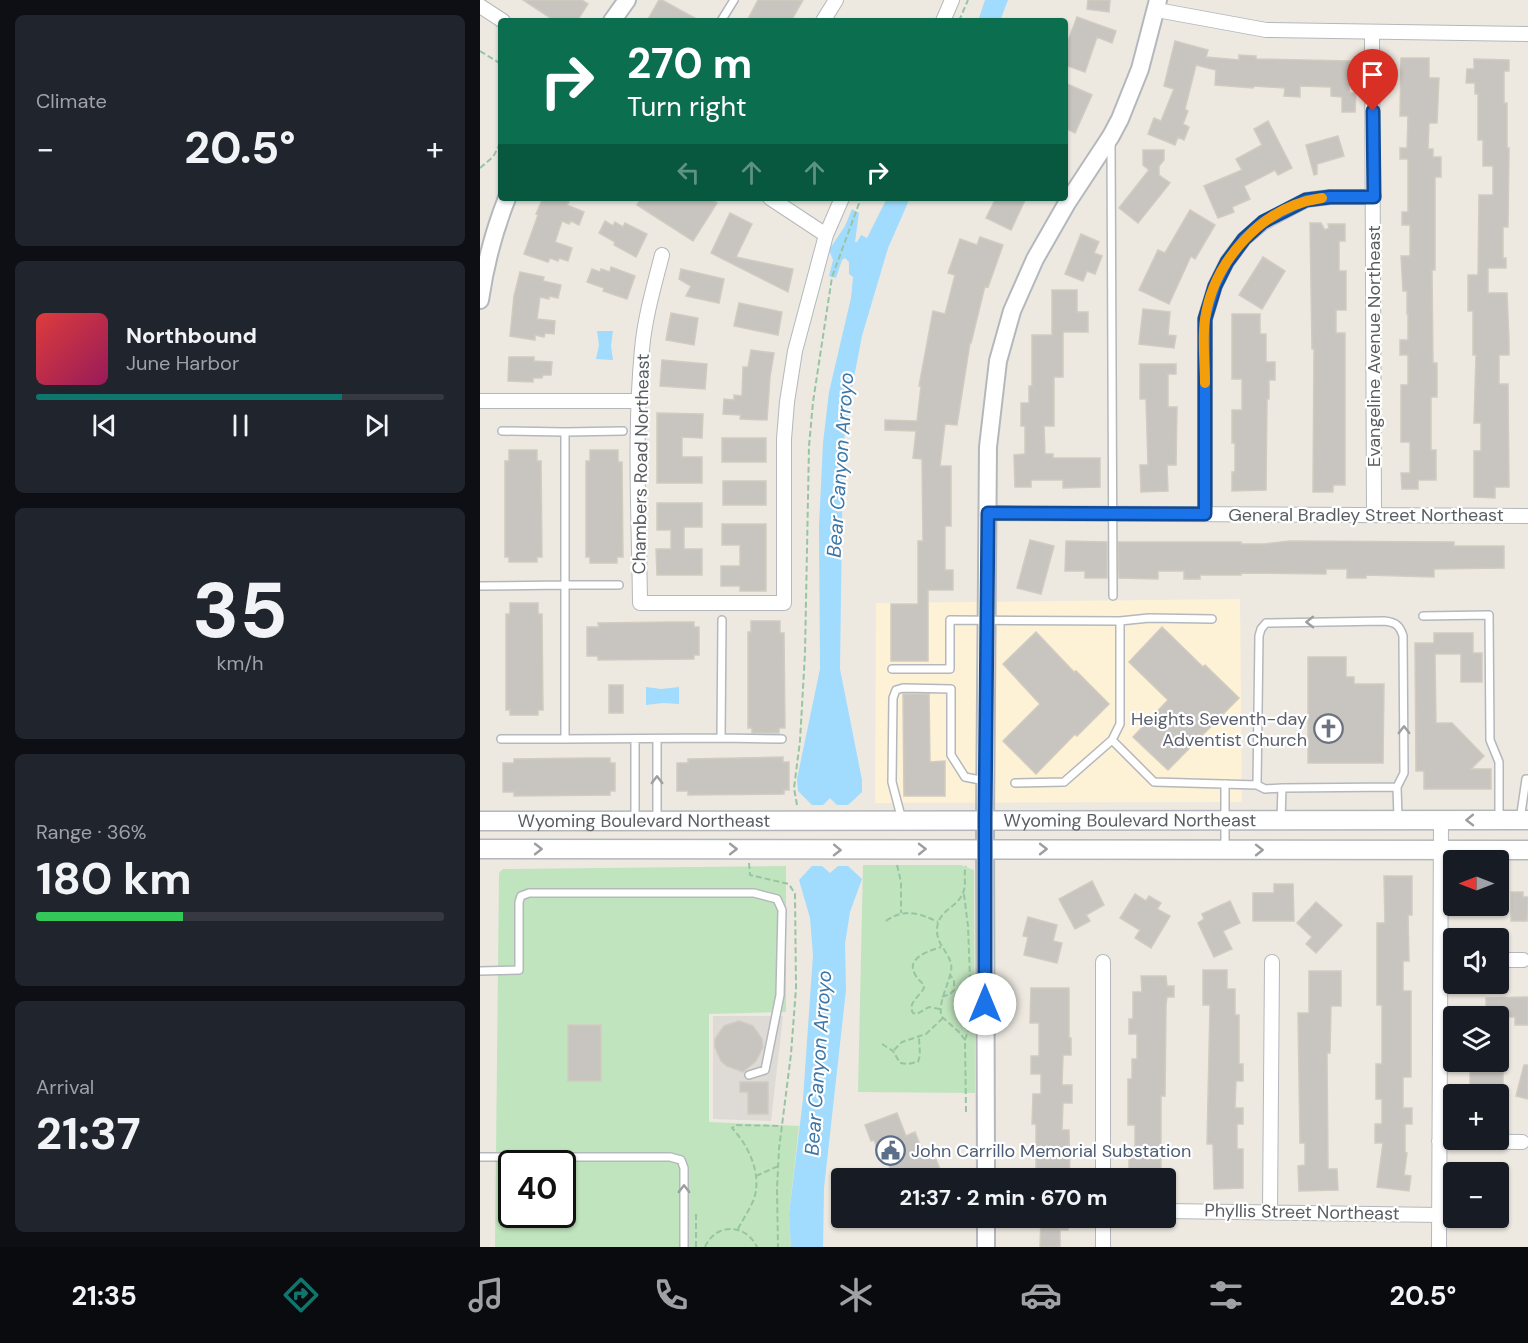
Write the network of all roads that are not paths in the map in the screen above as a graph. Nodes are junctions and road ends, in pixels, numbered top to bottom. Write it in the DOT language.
graph roads {
  1 [pos="627,0"];
  2 [pos="734,0"];
  3 [pos="836,0"];
  4 [pos="952,0"];
  5 [pos="1158,5"];
  6 [pos="480,6"];
  7 [pos="498,18"];
  8 [pos="614,18"];
  9 [pos="723,18"];
  10 [pos="825,18"];
  11 [pos="944,18"];
  12 [pos="1372,33"];
  13 [pos="1528,34"];
  14 [pos="1111,136"];
  15 [pos="1374,197"];
  16 [pos="506,201"];
  17 [pos="775,201"];
  18 [pos="841,201"];
  19 [pos="826,235"];
  20 [pos="662,255"];
  21 [pos="480,300"];
  22 [pos="480,401"];
  23 [pos="639,401"];
  24 [pos="502,431"];
  25 [pos="565,432"];
  26 [pos="623,432"];
  27 [pos="988,513"];
  28 [pos="1111,513"];
  29 [pos="1205,514"];
  30 [pos="1374,515"];
  31 [pos="1528,516"];
  32 [pos="565,585"];
  33 [pos="619,585"];
  34 [pos="480,586"];
  35 [pos="1113,596"];
  36 [pos="1423,616"];
  37 [pos="1212,619"];
  38 [pos="722,620"];
  39 [pos="987,620"];
  40 [pos="1120,621"];
  41 [pos="892,669"];
  42 [pos="721,738"];
  43 [pos="501,739"];
  44 [pos="565,739"];
  45 [pos="635,739"];
  46 [pos="657,739"];
  47 [pos="782,739"];
  48 [pos="1112,740"];
  49 [pos="1528,779"];
  50 [pos="985,781"];
  51 [pos="1015,783"];
  52 [pos="1225,784"];
  53 [pos="1257,785"];
  54 [pos="1397,788"];
  55 [pos="1282,789"];
  56 [pos="1225,819"];
  57 [pos="1281,819"];
  58 [pos="635,820"];
  59 [pos="657,820"];
  60 [pos="902,820"];
  61 [pos="985,820"];
  62 [pos="1398,820"];
  63 [pos="1499,820"];
  64 [pos="1524,820"];
  65 [pos="480,821"];
  66 [pos="1441,821"];
  67 [pos="480,849"];
  68 [pos="985,849"];
  69 [pos="1528,849"];
  70 [pos="1225,850"];
  71 [pos="1441,850"];
  72 [pos="1445,928"];
  73 [pos="1509,960"];
  74 [pos="1523,960"];
  75 [pos="1103,962"];
  76 [pos="1272,962"];
  77 [pos="480,971"];
  78 [pos="1446,994"];
  79 [pos="749,1075"];
  80 [pos="1439,1142"];
  81 [pos="1522,1142"];
  82 [pos="480,1157"];
  83 [pos="986,1168"];
  84 [pos="1103,1168"];
  85 [pos="1176,1211"];
  86 [pos="1270,1212"];
  87 [pos="1439,1215"];
  88 [pos="986,1228"];
  89 [pos="1103,1228"];
  90 [pos="684,1247"];
  91 [pos="986,1247"];
  92 [pos="1103,1247"];
  93 [pos="1439,1247"];
  1 -- 8 [label="street"];
  2 -- 9 [label="lane"];
  3 -- 10 [label="street"];
  4 -- 11 [label="street"];
  5 -- 12 [label="street"];
  5 -- 14 [label="street"];
  6 -- 7 [label="street"];
  12 -- 13 [label="street"];
  12 -- 15 [label="street, Evangeline Avenue Northeast"];
  14 -- 27 [label="street"];
  14 -- 28 [label="lane"];
  15 -- 29 [label="street"];
  15 -- 30 [label="street, Evangeline Avenue Northeast"];
  16 -- 21 [label="street"];
  17 -- 19 [label="street"];
  18 -- 19 [label="street"];
  19 -- 23 [label="street, Chambers Road Northeast"];
  20 -- 23 [label="street, Chambers Road Northeast"];
  22 -- 23 [label="street"];
  24 -- 25 [label="lane"];
  25 -- 26 [label="lane"];
  25 -- 32 [label="lane"];
  27 -- 28 [label="street, General Bradley Street Northeast"];
  27 -- 39 [label="street"];
  28 -- 29 [label="street, General Bradley Street Northeast"];
  28 -- 35 [label="lane"];
  29 -- 30 [label="street, General Bradley Street Northeast"];
  30 -- 31 [label="street, General Bradley Street Northeast"];
  32 -- 33 [label="lane"];
  32 -- 34 [label="lane"];
  32 -- 44 [label="lane"];
  36 -- 63 [label="lane"];
  37 -- 40 [label="lane"];
  38 -- 42 [label="lane"];
  39 -- 40 [label="lane"];
  39 -- 41 [label="lane"];
  39 -- 50 [label="street"];
  40 -- 48 [label="lane"];
  42 -- 46 [label="lane"];
  42 -- 47 [label="lane"];
  43 -- 44 [label="lane"];
  44 -- 45 [label="lane"];
  45 -- 46 [label="lane"];
  45 -- 58 [label="lane"];
  59 -- 46 [label="lane, one-way"];
  48 -- 51 [label="lane"];
  48 -- 52 [label="lane"];
  49 -- 64 [label="lane"];
  50 -- 60 [label="lane"];
  50 -- 61 [label="street"];
  52 -- 53 [label="lane"];
  52 -- 56 [label="lane"];
  54 -- 53 [label="lane, one-way"];
  53 -- 55 [label="lane"];
  54 -- 55 [label="lane"];
  54 -- 62 [label="lane"];
  55 -- 57 [label="lane"];
  56 -- 57 [label="main road, Wyoming Boulevard Northeast"];
  56 -- 61 [label="main road, Wyoming Boulevard Northeast"];
  56 -- 70 [label="lane"];
  57 -- 62 [label="main road, Wyoming Boulevard Northeast"];
  58 -- 59 [label="main road, Wyoming Boulevard Northeast"];
  58 -- 65 [label="main road, Wyoming Boulevard Northeast"];
  59 -- 60 [label="main road, Wyoming Boulevard Northeast"];
  60 -- 61 [label="main road, Wyoming Boulevard Northeast"];
  61 -- 68 [label="street"];
  62 -- 66 [label="main road, Wyoming Boulevard Northeast"];
  63 -- 64 [label="main road, Wyoming Boulevard Northeast"];
  63 -- 66 [label="main road, Wyoming Boulevard Northeast, one-way"];
  66 -- 71 [label="street"];
  67 -- 68 [label="main road, Wyoming Boulevard Northeast, one-way"];
  68 -- 70 [label="main road, Wyoming Boulevard Northeast, one-way"];
  68 -- 83 [label="street"];
  69 -- 71 [label="main road, Wyoming Boulevard Northeast"];
  70 -- 71 [label="main road, Wyoming Boulevard Northeast, one-way"];
  71 -- 72 [label="street"];
  73 -- 74 [label="street"];
  75 -- 84 [label="street"];
  76 -- 86 [label="street"];
  77 -- 79 [label="lane"];
  78 -- 80 [label="street"];
  80 -- 81 [label="street"];
  80 -- 87 [label="street"];
  90 -- 82 [label="lane, one-way"];
  85 -- 86 [label="street, Phyllis Street Northeast"];
  86 -- 87 [label="street, Phyllis Street Northeast"];
  87 -- 93 [label="street"];
  88 -- 91 [label="street"];
  89 -- 92 [label="street"];
}
